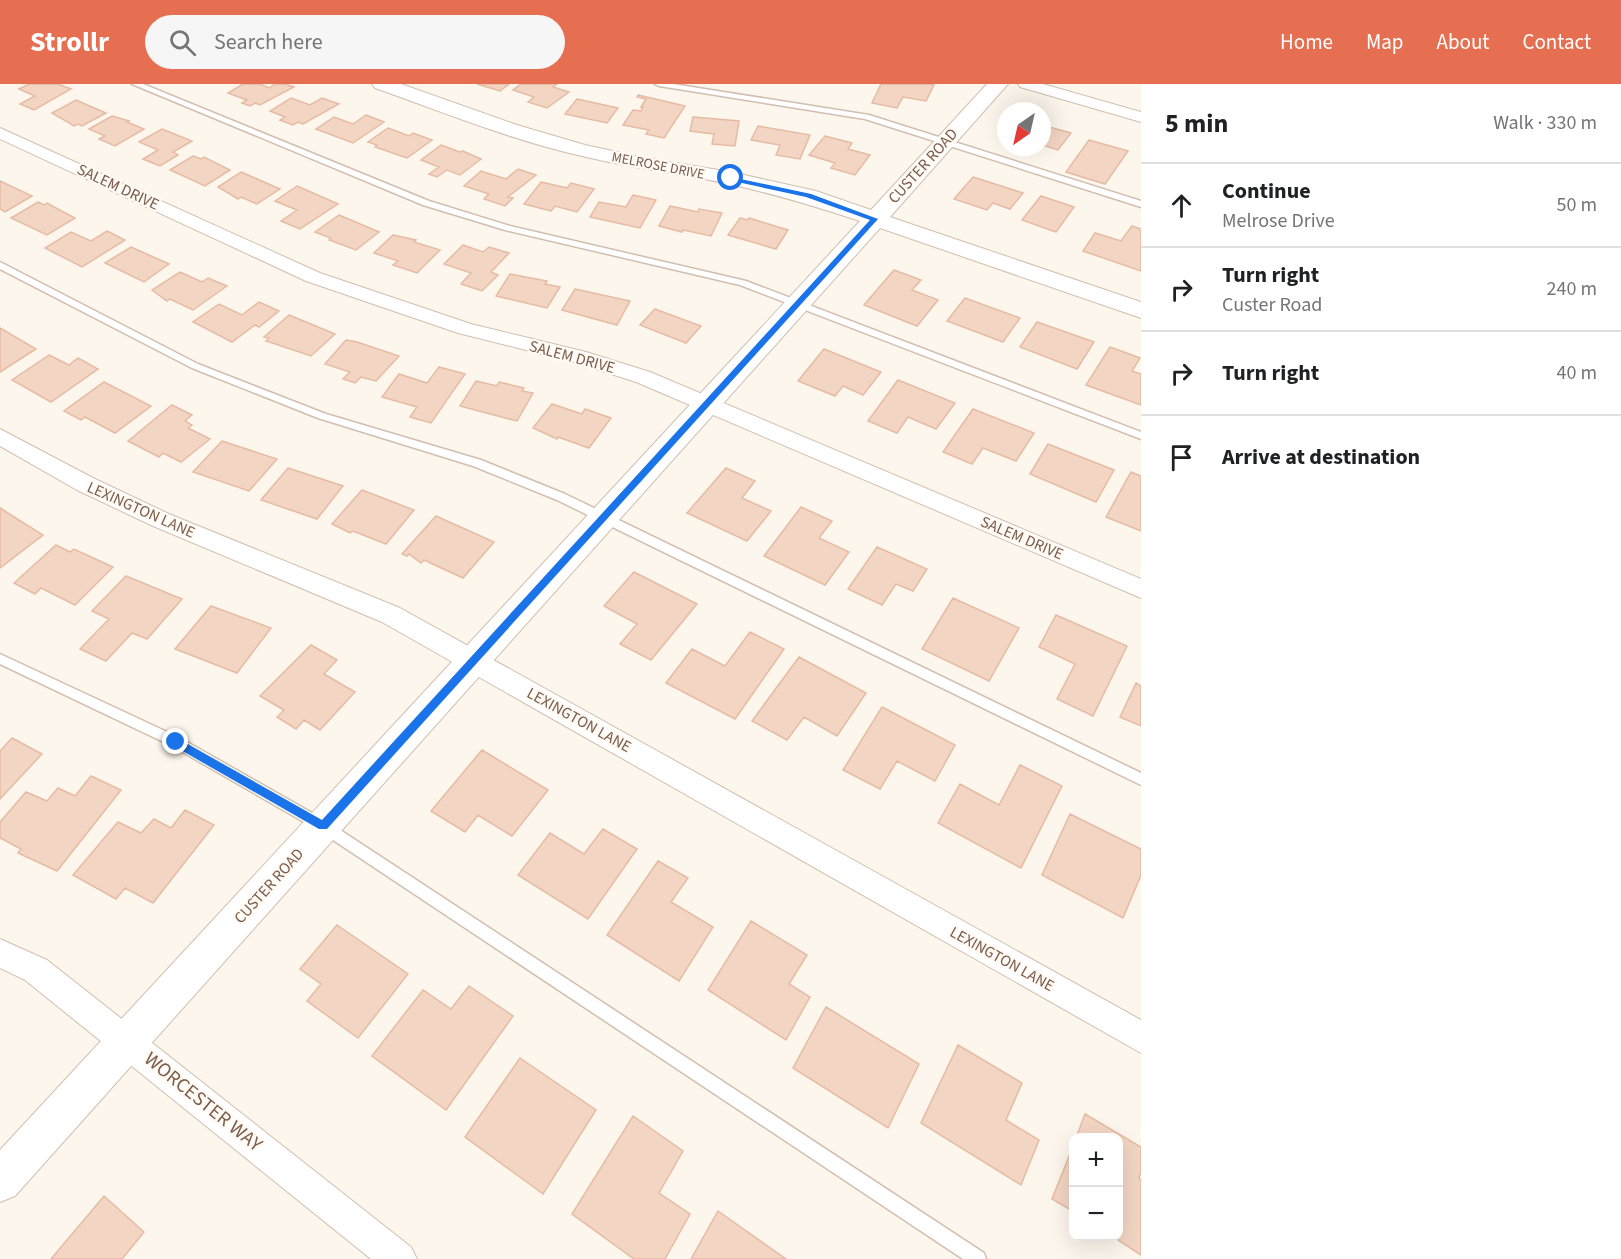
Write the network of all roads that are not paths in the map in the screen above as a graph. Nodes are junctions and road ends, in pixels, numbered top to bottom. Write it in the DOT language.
graph roads {
  1 [pos="136,84"];
  2 [pos="382,84"];
  3 [pos="659,84"];
  4 [pos="998,84"];
  5 [pos="1026,84"];
  6 [pos="1141,117"];
  7 [pos="0,133"];
  8 [pos="945,141"];
  9 [pos="1141,204"];
  10 [pos="875,219"];
  11 [pos="0,265"];
  12 [pos="798,303"];
  13 [pos="1141,310"];
  14 [pos="708,402"];
  15 [pos="0,436"];
  16 [pos="1141,436"];
  17 [pos="603,518"];
  18 [pos="1141,589"];
  19 [pos="0,659"];
  20 [pos="473,661"];
  21 [pos="1141,779"];
  22 [pos="323,826"];
  23 [pos="0,953"];
  24 [pos="1141,1037"];
  25 [pos="127,1041"];
  26 [pos="0,1181"];
  27 [pos="399,1259"];
  28 [pos="978,1259"];
  1 -- 12 [label="lane"];
  2 -- 10 [label="street, MELROSE DRIVE"];
  3 -- 8 [label="lane"];
  4 -- 8 [label="street, CUSTER ROAD"];
  5 -- 6 [label="street"];
  7 -- 14 [label="street, SALEM DRIVE"];
  8 -- 9 [label="lane"];
  8 -- 10 [label="street, CUSTER ROAD"];
  10 -- 12 [label="street, CUSTER ROAD"];
  10 -- 13 [label="street, MELROSE DRIVE"];
  11 -- 17 [label="lane"];
  12 -- 14 [label="street, CUSTER ROAD"];
  12 -- 16 [label="lane"];
  14 -- 17 [label="street, CUSTER ROAD"];
  14 -- 18 [label="street, SALEM DRIVE"];
  15 -- 20 [label="street, LEXINGTON LANE"];
  17 -- 20 [label="street, CUSTER ROAD"];
  17 -- 21 [label="lane"];
  19 -- 22 [label="lane"];
  20 -- 22 [label="street, CUSTER ROAD"];
  20 -- 24 [label="street, LEXINGTON LANE"];
  22 -- 25 [label="street, CUSTER ROAD"];
  22 -- 28 [label="lane"];
  23 -- 25 [label="street, WORCESTER WAY"];
  25 -- 26 [label="street, CUSTER ROAD"];
  25 -- 27 [label="street, WORCESTER WAY"];
}
